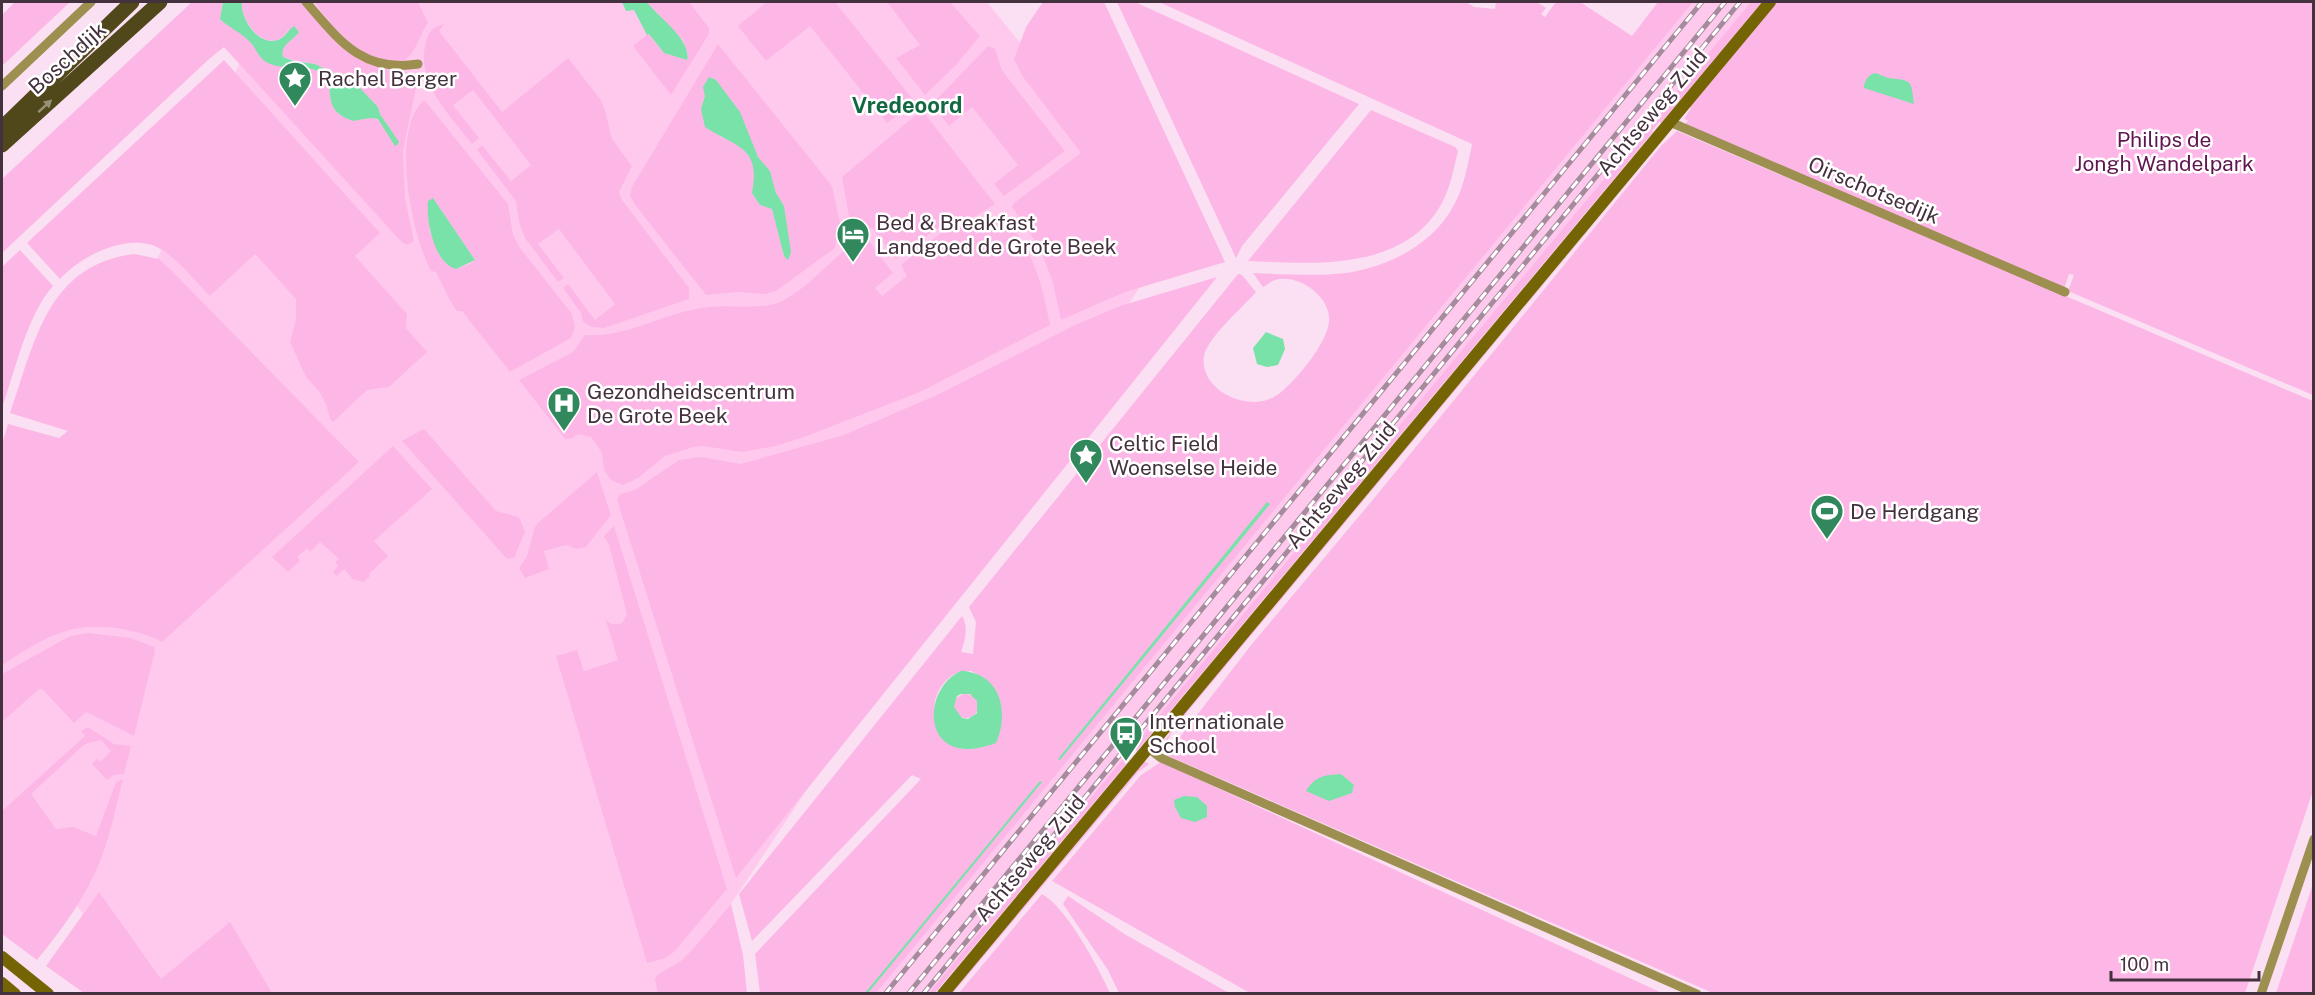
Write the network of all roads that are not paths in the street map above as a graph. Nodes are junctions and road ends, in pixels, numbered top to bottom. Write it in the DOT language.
graph roads {
  1 [pos="91,2"];
  2 [pos="132,2"];
  3 [pos="160,2"];
  4 [pos="306,2"];
  5 [pos="1770,2"];
  6 [pos="418,64"];
  7 [pos="2,86"];
  8 [pos="1670,122"];
  9 [pos="2,128"];
  10 [pos="2,145"];
  11 [pos="2065,292"];
  12 [pos="1148,748"];
  13 [pos="2313,839"];
  14 [pos="2,957"];
  15 [pos="2,983"];
  16 [pos="15,993"];
  17 [pos="48,993"];
  18 [pos="942,993"];
  19 [pos="1697,993"];
  20 [pos="2261,993"];
  1 -- 7 [label="street, Boschdijk"];
  2 -- 9 [label="main road, Boschdijk"];
  10 -- 3 [label="main road, Boschdijk, one-way"];
  4 -- 6 [label="street"];
  5 -- 8 [label="street, Achtseweg Zuid"];
  8 -- 11 [label="street, Oirschotsedijk"];
  8 -- 12 [label="street, Achtseweg Zuid"];
  12 -- 18 [label="street, Achtseweg Zuid"];
  12 -- 19 [label="street"];
  13 -- 20 [label="street"];
  14 -- 17 [label="street"];
  15 -- 16 [label="street"];
}
